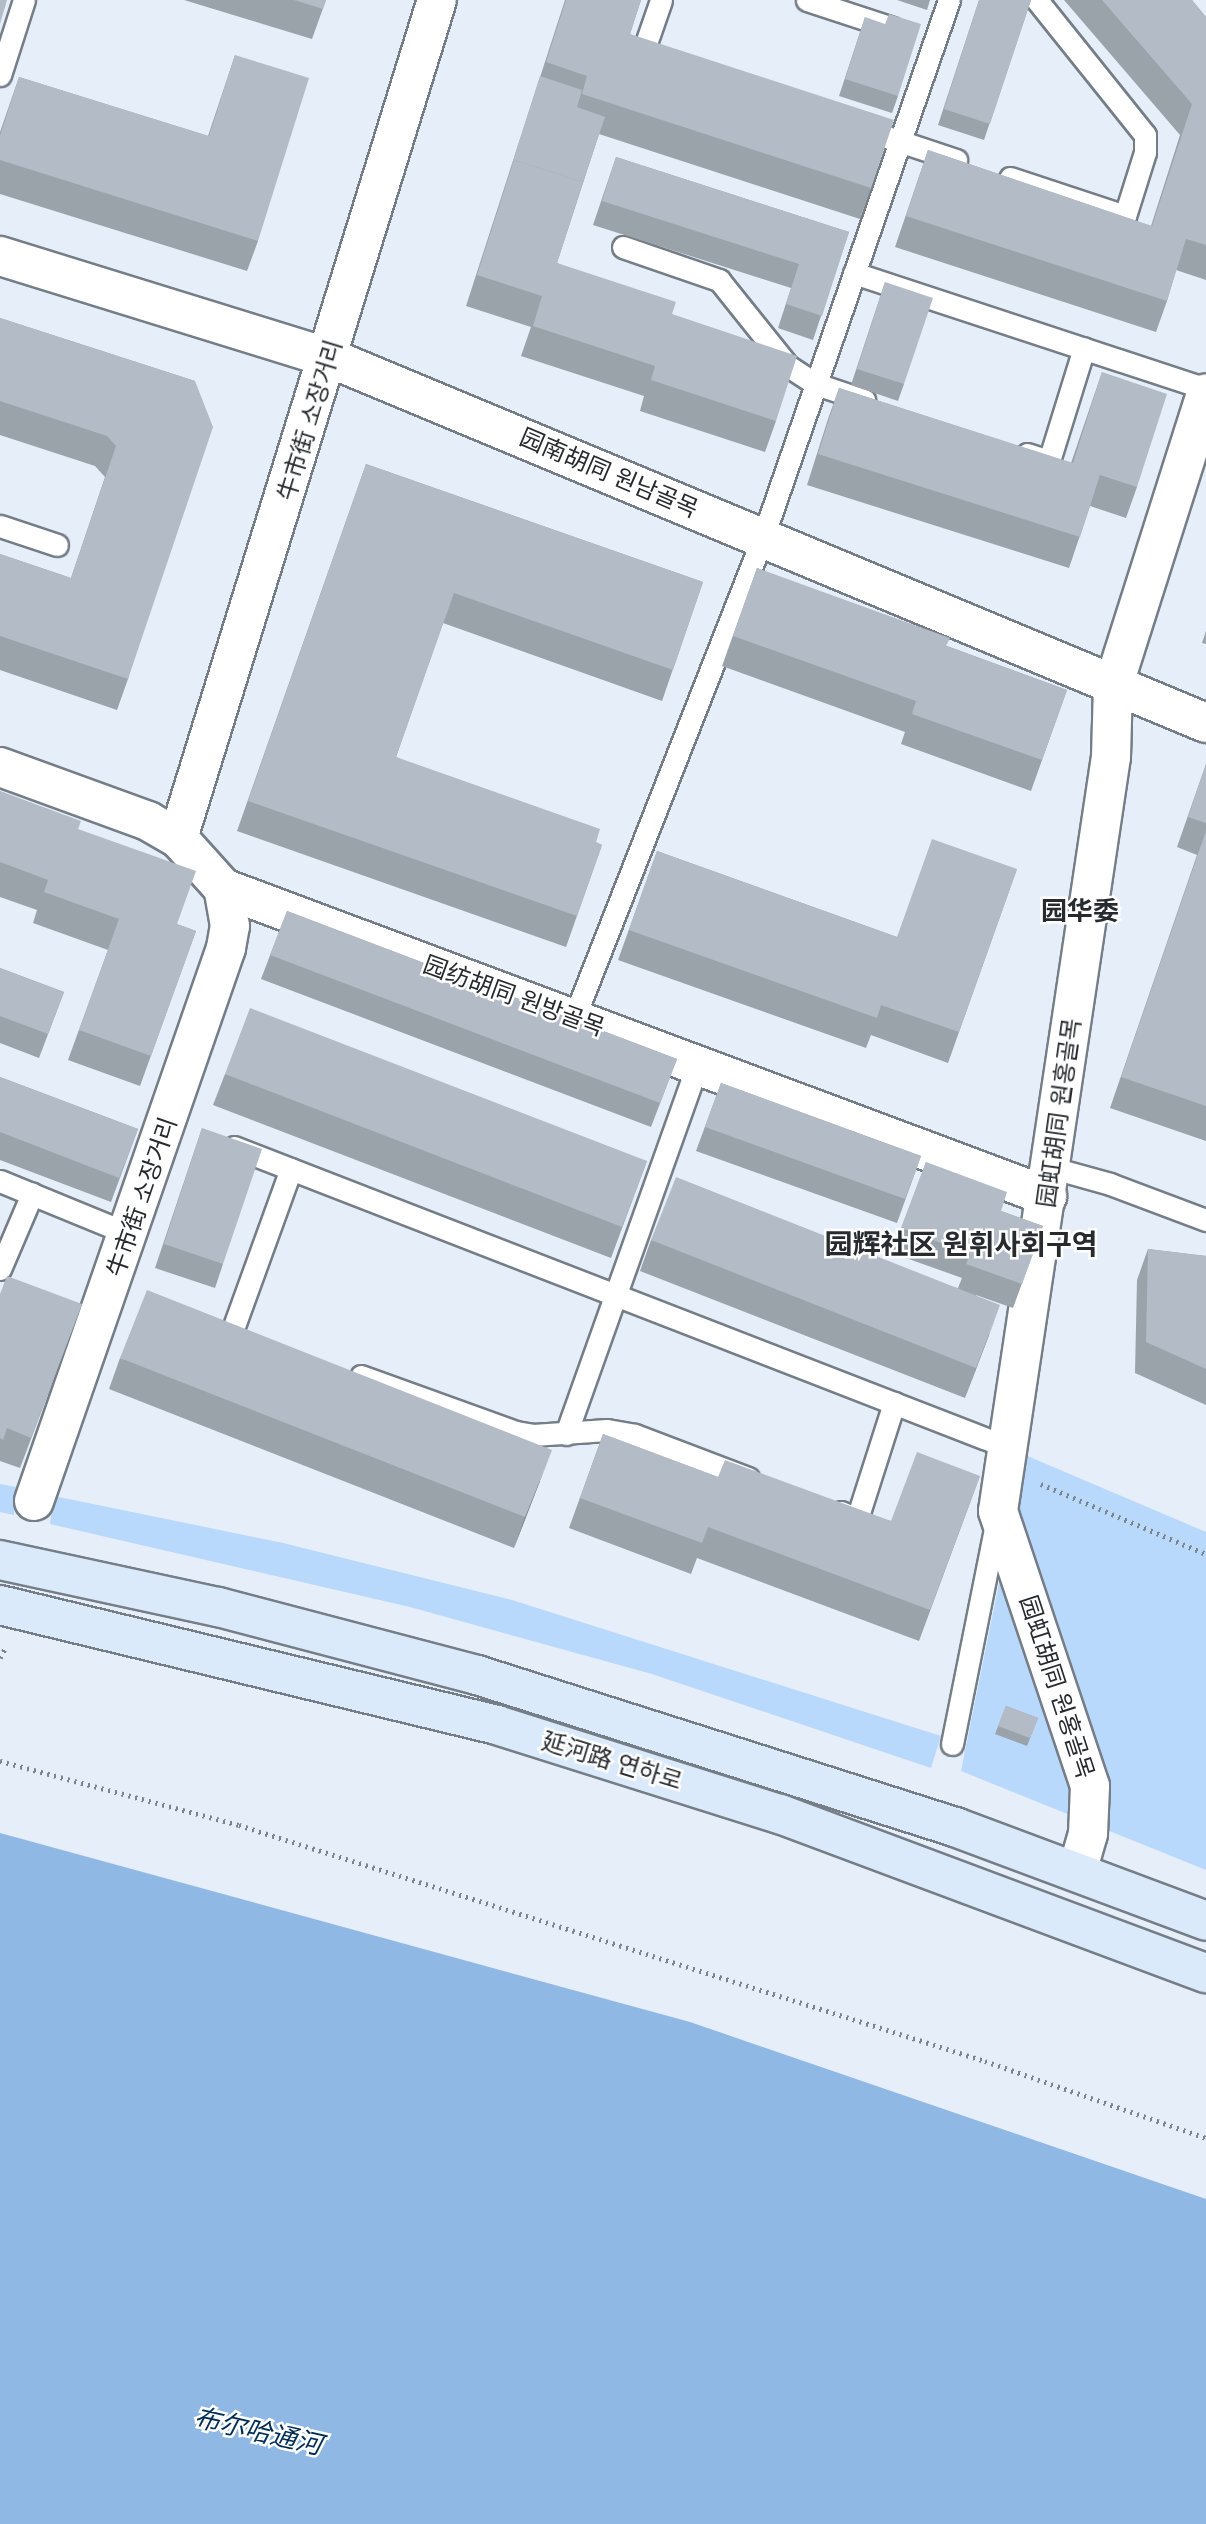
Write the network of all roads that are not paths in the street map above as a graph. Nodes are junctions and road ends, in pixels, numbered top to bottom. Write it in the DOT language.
graph roads {
  1 [pos="24,0"];
  2 [pos="437,0"];
  3 [pos="661,0"];
  4 [pos="807,0"];
  5 [pos="949,0"];
  6 [pos="1037,0"];
  7 [pos="934,42"];
  8 [pos="667,64"];
  9 [pos="0,75"];
  10 [pos="861,128"];
  11 [pos="900,141"];
  12 [pos="623,247"];
  13 [pos="0,256"];
  14 [pos="854,273"];
  15 [pos="1084,348"];
  16 [pos="330,358"];
  17 [pos="816,384"];
  18 [pos="1206,391"];
  19 [pos="880,405"];
  20 [pos="1010,448"];
  21 [pos="0,526"];
  22 [pos="763,537"];
  23 [pos="57,545"];
  24 [pos="1113,687"];
  25 [pos="1206,723"];
  26 [pos="0,767"];
  27 [pos="178,838"];
  28 [pos="223,888"];
  29 [pos="574,1018"];
  30 [pos="698,1064"];
  31 [pos="212,1139"];
  32 [pos="291,1169"];
  33 [pos="0,1181"];
  34 [pos="1049,1184"];
  35 [pos="32,1194"];
  36 [pos="1206,1220"];
  37 [pos="129,1234"];
  38 [pos="0,1269"];
  39 [pos="615,1295"];
  40 [pos="209,1320"];
  41 [pos="233,1329"];
  42 [pos="258,1338"];
  43 [pos="335,1366"];
  44 [pos="894,1403"];
  45 [pos="566,1434"];
  46 [pos="1006,1458"];
  47 [pos="766,1484"];
  48 [pos="34,1501"];
  49 [pos="818,1504"];
  50 [pos="998,1511"];
  51 [pos="0,1560"];
  52 [pos="0,1605"];
  53 [pos="952,1744"];
  54 [pos="1077,1872"];
  55 [pos="1206,1921"];
  56 [pos="1206,1973"];
  1 -- 9 [label="lane"];
  2 -- 16 [label="street, 牛市街 소장거리"];
  3 -- 8 [label="lane"];
  4 -- 7 [label="lane"];
  5 -- 7 [label="lane"];
  6 -- 11 [label="lane"];
  7 -- 11 [label="lane"];
  10 -- 11 [label="lane"];
  11 -- 14 [label="lane"];
  12 -- 17 [label="lane"];
  13 -- 16 [label="street, 园南胡同 원남골목"];
  14 -- 15 [label="lane"];
  14 -- 17 [label="lane"];
  15 -- 18 [label="lane"];
  15 -- 20 [label="lane"];
  16 -- 22 [label="street, 园南胡同 원남골목"];
  16 -- 27 [label="street, 牛市街 소장거리"];
  17 -- 19 [label="lane"];
  17 -- 22 [label="lane"];
  18 -- 24 [label="street, 园虹胡同 원홍골목"];
  21 -- 23 [label="lane"];
  22 -- 24 [label="street, 园南胡同 원남골목"];
  22 -- 29 [label="lane"];
  24 -- 25 [label="street, 园南胡同 원남골목"];
  24 -- 34 [label="street, 园虹胡同 원홍골목"];
  26 -- 27 [label="street, 园纺胡同 원방골목"];
  27 -- 28 [label="street, 园纺胡同 원방골목"];
  28 -- 29 [label="street, 园纺胡同 원방골목"];
  28 -- 37 [label="street, 牛市街 소장거리"];
  29 -- 30 [label="street, 园纺胡同 원방골목"];
  30 -- 34 [label="street, 园纺胡同 원방골목"];
  30 -- 39 [label="lane"];
  31 -- 32 [label="lane"];
  32 -- 39 [label="lane"];
  32 -- 41 [label="lane"];
  33 -- 35 [label="lane"];
  34 -- 36 [label="lane"];
  34 -- 46 [label="street, 园虹胡同 원홍골목"];
  35 -- 37 [label="lane"];
  35 -- 38 [label="lane"];
  37 -- 48 [label="street, 牛市街 소장거리"];
  39 -- 44 [label="lane"];
  39 -- 45 [label="lane"];
  40 -- 41 [label="lane"];
  41 -- 42 [label="lane"];
  43 -- 45 [label="lane"];
  44 -- 46 [label="lane"];
  44 -- 49 [label="lane"];
  45 -- 47 [label="lane"];
  46 -- 50 [label="street, 园虹胡同 원홍골목"];
  50 -- 53 [label="lane"];
  50 -- 54 [label="street, 园虹胡同 원홍골목"];
  51 -- 54 [label="main road, 延河路 연하로"];
  52 -- 56 [label="main road, 延河路 연하로"];
  54 -- 55 [label="main road, 延河路 연하로"];
}
